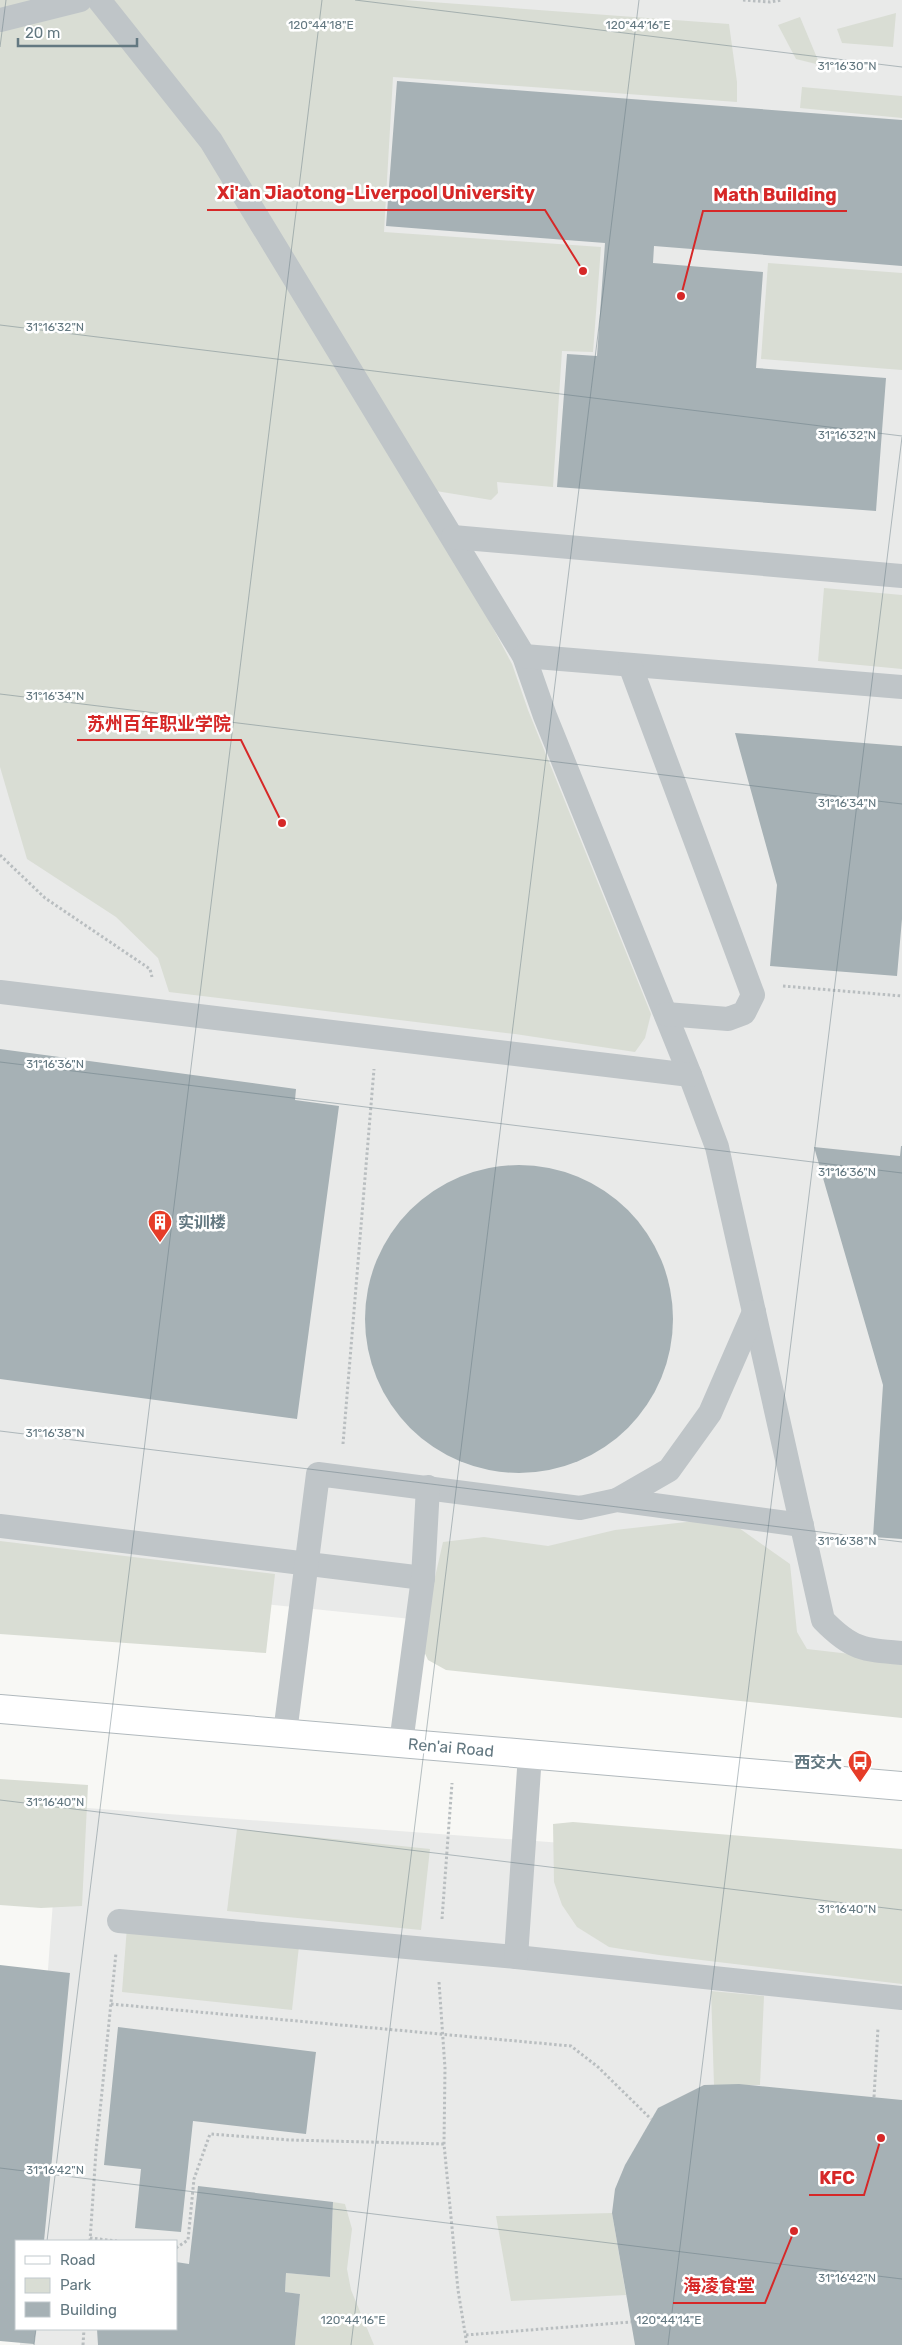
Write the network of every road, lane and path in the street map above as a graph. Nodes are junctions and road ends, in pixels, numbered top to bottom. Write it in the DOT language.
graph roads {
  1 [pos="80,0"];
  2 [pos="99,0"];
  3 [pos="743,0"];
  4 [pos="782,0"];
  5 [pos="0,20"];
  6 [pos="453,537"];
  7 [pos="902,576"];
  8 [pos="524,656"];
  9 [pos="630,665"];
  10 [pos="902,687"];
  11 [pos="0,855"];
  12 [pos="749,983"];
  13 [pos="0,992"];
  14 [pos="902,996"];
  15 [pos="161,1011"];
  16 [pos="666,1014"];
  17 [pos="377,1037"];
  18 [pos="690,1075"];
  19 [pos="754,1312"];
  20 [pos="340,1477"];
  21 [pos="428,1487"];
  22 [pos="617,1500"];
  23 [pos="802,1525"];
  24 [pos="0,1526"];
  25 [pos="306,1563"];
  26 [pos="423,1578"];
  27 [pos="902,1653"];
  28 [pos="0,1709"];
  29 [pos="285,1733"];
  30 [pos="401,1743"];
  31 [pos="454,1747"];
  32 [pos="530,1755"];
  33 [pos="902,1786"];
  34 [pos="119,1921"];
  35 [pos="440,1949"];
  36 [pos="516,1957"];
  37 [pos="902,1998"];
  38 [pos="111,2004"];
  39 [pos="442,2034"];
  40 [pos="877,2045"];
  41 [pos="874,2097"];
  42 [pos="651,2119"];
  43 [pos="444,2144"];
  44 [pos="90,2239"];
  45 [pos="104,2240"];
  46 [pos="178,2247"];
  47 [pos="631,2322"];
  48 [pos="84,2330"];
  49 [pos="466,2335"];
  50 [pos="83,2345"];
  51 [pos="467,2345"];
  1 -- 5 [label="lane"];
  2 -- 6 [label="lane"];
  3 -- 4 [label="path"];
  6 -- 7 [label="lane"];
  6 -- 8 [label="lane"];
  8 -- 9 [label="lane"];
  8 -- 16 [label="lane"];
  9 -- 10 [label="lane"];
  9 -- 12 [label="lane"];
  11 -- 15 [label="path"];
  12 -- 14 [label="path"];
  12 -- 16 [label="lane"];
  13 -- 15 [label="lane"];
  15 -- 17 [label="lane"];
  16 -- 18 [label="lane"];
  17 -- 18 [label="lane"];
  17 -- 20 [label="path"];
  18 -- 19 [label="lane"];
  19 -- 22 [label="lane"];
  19 -- 23 [label="lane"];
  20 -- 21 [label="lane"];
  20 -- 25 [label="lane"];
  21 -- 22 [label="lane"];
  21 -- 26 [label="lane"];
  22 -- 23 [label="lane"];
  23 -- 27 [label="lane"];
  24 -- 25 [label="lane"];
  25 -- 26 [label="lane"];
  25 -- 29 [label="lane"];
  26 -- 30 [label="lane"];
  28 -- 29 [label="main road, Ren'ai Road"];
  29 -- 30 [label="main road, Ren'ai Road"];
  30 -- 31 [label="main road, Ren'ai Road"];
  31 -- 32 [label="main road, Ren'ai Road"];
  31 -- 35 [label="path"];
  32 -- 33 [label="main road, Ren'ai Road"];
  32 -- 36 [label="lane"];
  34 -- 35 [label="lane"];
  34 -- 38 [label="path"];
  35 -- 36 [label="lane"];
  35 -- 39 [label="path"];
  36 -- 37 [label="lane"];
  38 -- 39 [label="path"];
  38 -- 44 [label="path"];
  39 -- 42 [label="path"];
  39 -- 43 [label="path"];
  40 -- 41 [label="path"];
  43 -- 46 [label="path"];
  43 -- 49 [label="path"];
  44 -- 45 [label="path"];
  47 -- 49 [label="path"];
  48 -- 50 [label="path"];
  49 -- 51 [label="path"];
}
